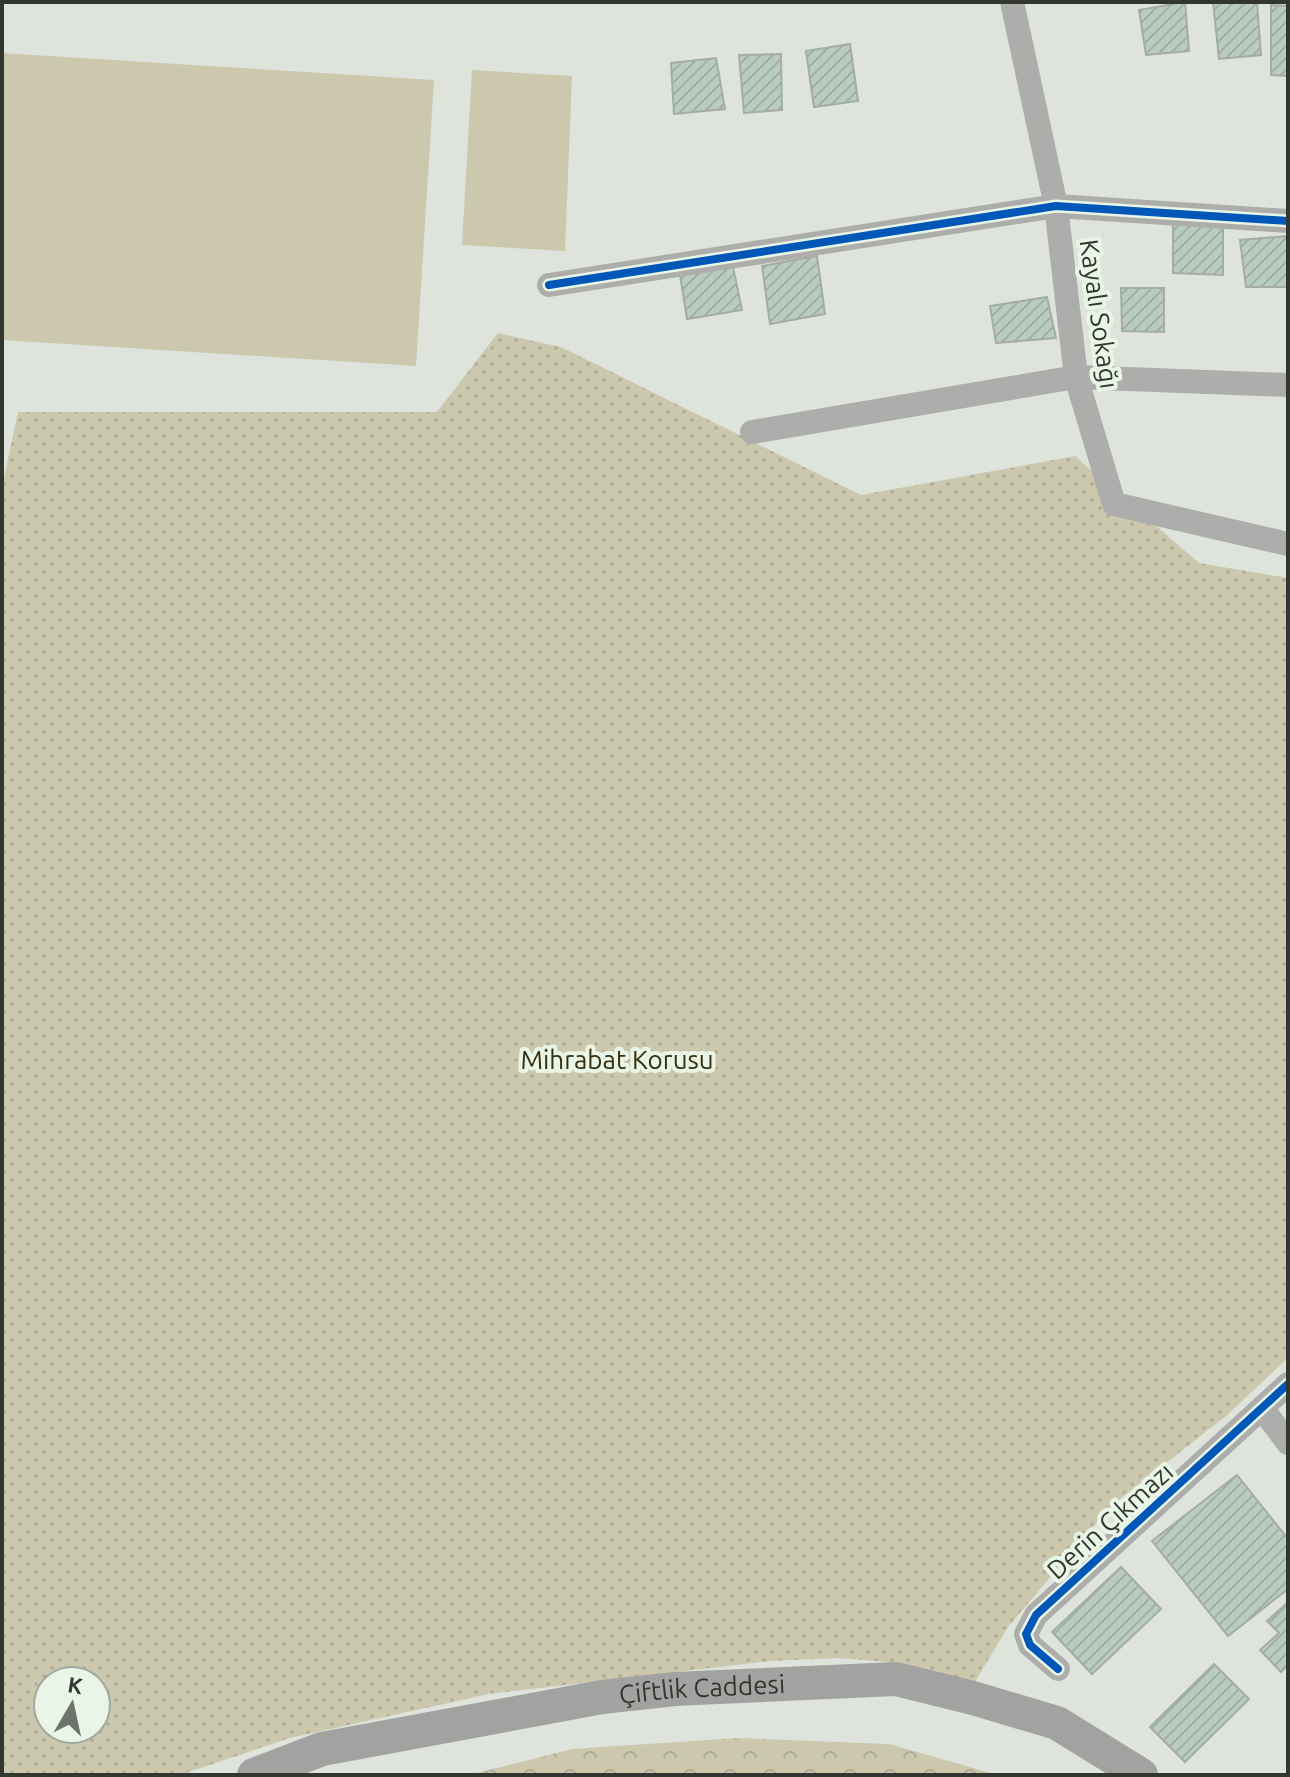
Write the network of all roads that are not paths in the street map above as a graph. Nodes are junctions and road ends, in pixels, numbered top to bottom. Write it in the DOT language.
graph roads {
  1 [pos="1012,2"];
  2 [pos="1056,206"];
  3 [pos="1288,221"];
  4 [pos="549,285"];
  5 [pos="1076,377"];
  6 [pos="1288,385"];
  7 [pos="752,432"];
  8 [pos="1288,544"];
  9 [pos="1288,1384"];
  10 [pos="1262,1408"];
  11 [pos="1288,1443"];
  12 [pos="1058,1669"];
  13 [pos="254,1775"];
  14 [pos="1141,1775"];
  1 -- 2 [label="street, Kayalı Sokağı"];
  2 -- 3 [label="street"];
  2 -- 4 [label="street"];
  2 -- 5 [label="street, Kayalı Sokağı"];
  5 -- 6 [label="street"];
  5 -- 7 [label="street"];
  5 -- 8 [label="street, Kayalı Sokağı"];
  9 -- 10 [label="street, Derin Çıkmazı"];
  10 -- 11 [label="street"];
  10 -- 12 [label="street, Derin Çıkmazı"];
  13 -- 14 [label="main road, Çiftlik Caddesi"];
}
